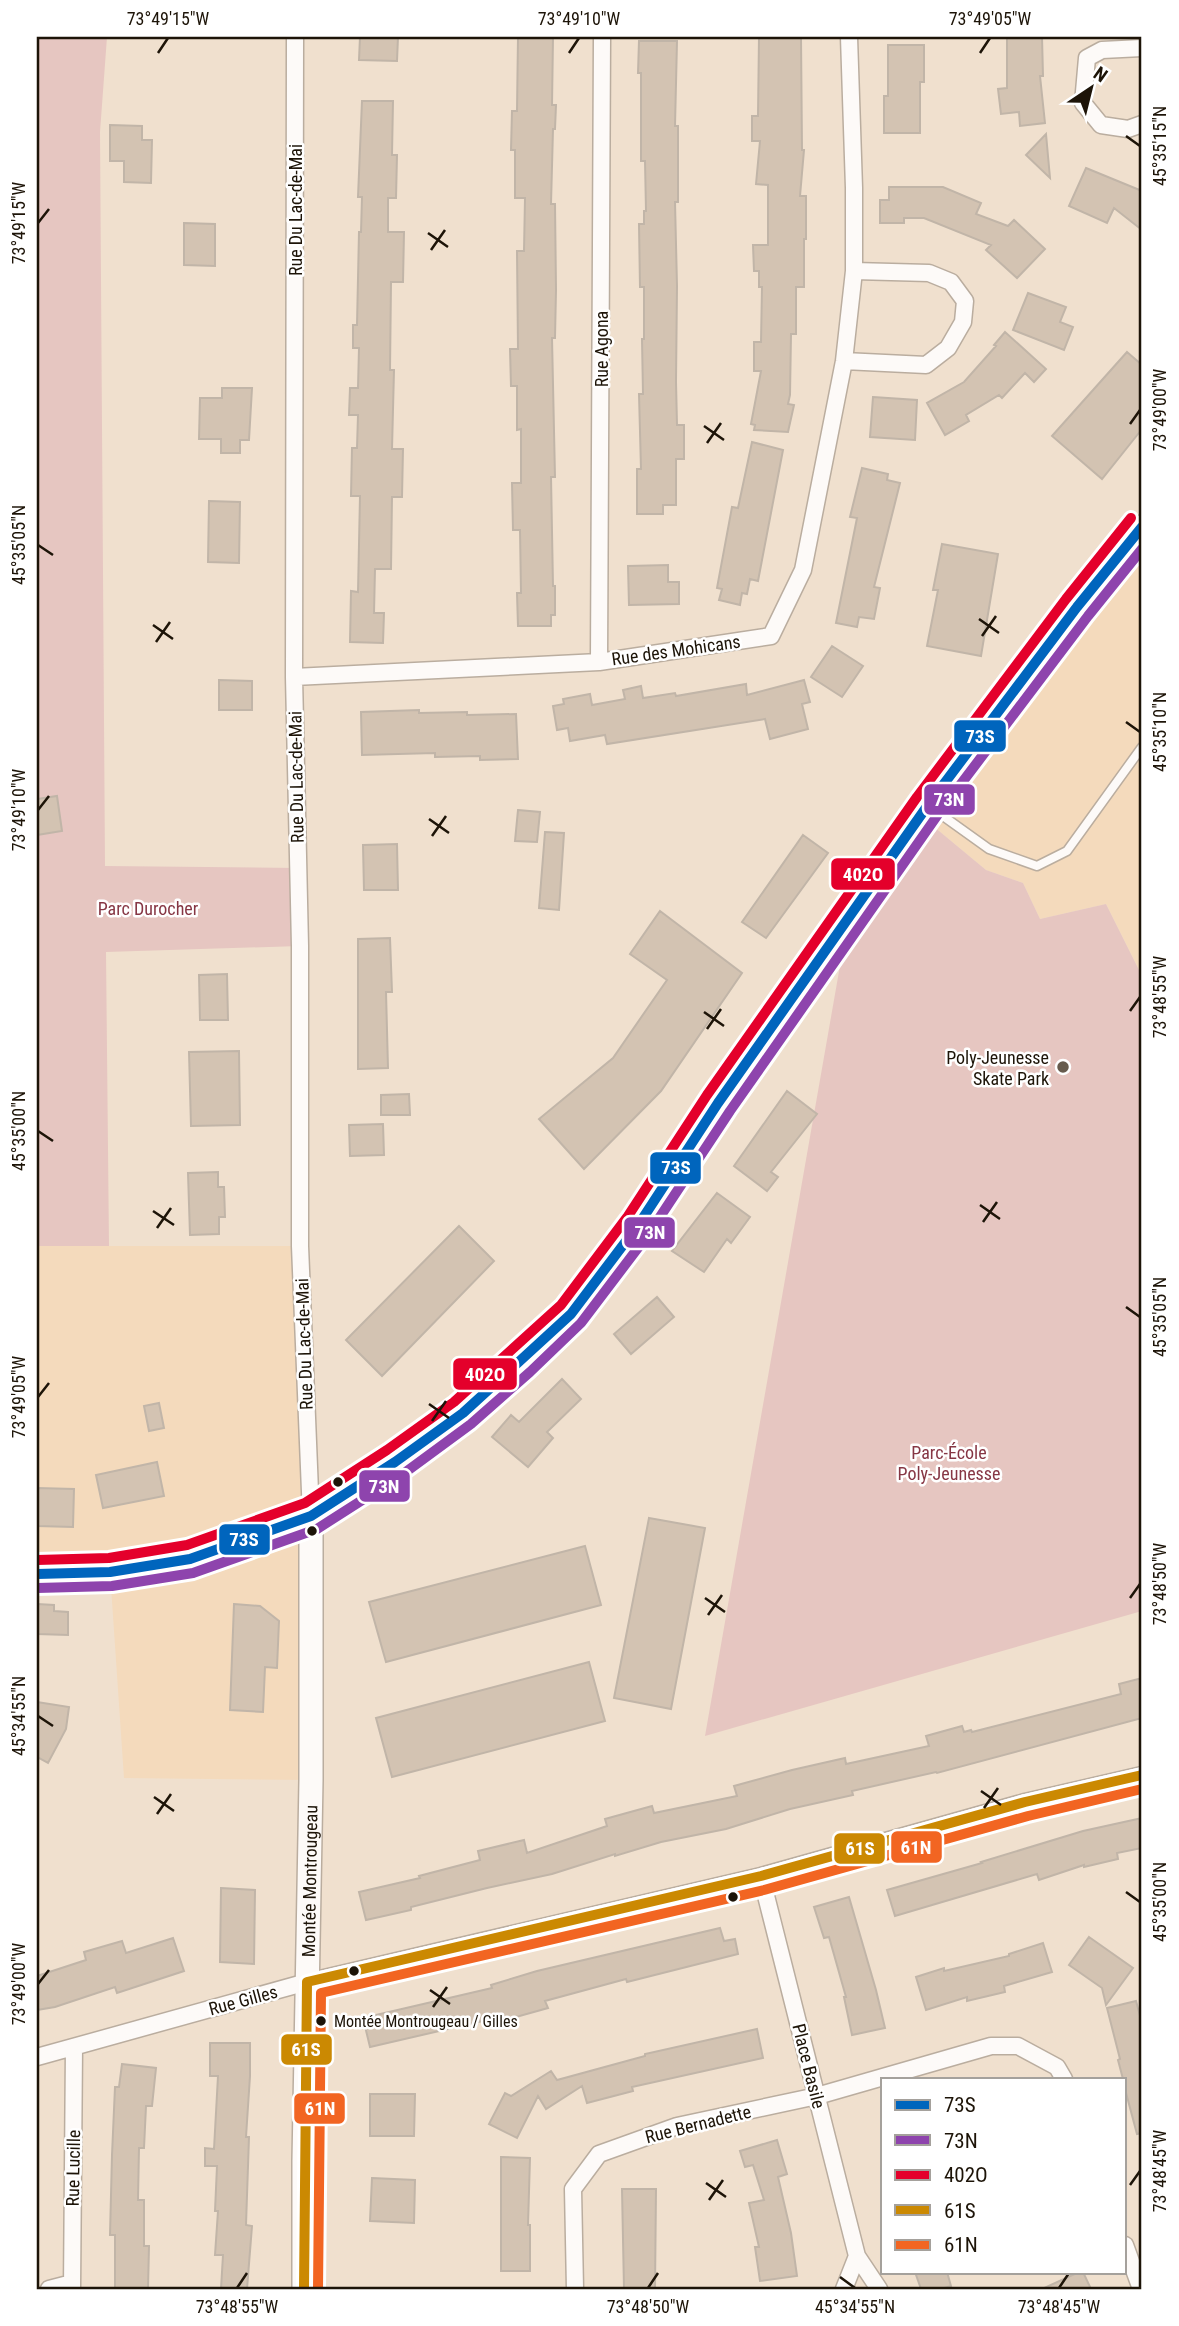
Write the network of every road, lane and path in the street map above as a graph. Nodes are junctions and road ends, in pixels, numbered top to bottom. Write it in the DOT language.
graph roads {
  1 [pos="295,37"];
  2 [pos="603,37"];
  3 [pos="849,37"];
  4 [pos="1142,48"];
  5 [pos="1142,124"];
  6 [pos="854,271"];
  7 [pos="844,361"];
  8 [pos="1142,527"];
  9 [pos="599,662"];
  10 [pos="294,677"];
  11 [pos="1142,747"];
  12 [pos="928,805"];
  13 [pos="311,1516"];
  14 [pos="37,1574"];
  15 [pos="1142,1775"];
  16 [pos="761,1876"];
  17 [pos="307,1982"];
  18 [pos="74,2047"];
  19 [pos="37,2057"];
  20 [pos="1063,2078"];
  21 [pos="817,2096"];
  22 [pos="1126,2248"];
  23 [pos="857,2256"];
  24 [pos="72,2286"];
  25 [pos="49,2289"];
  26 [pos="304,2289"];
  27 [pos="575,2289"];
  28 [pos="844,2289"];
  29 [pos="879,2289"];
  30 [pos="1141,2289"];
  1 -- 10 [label="street, Rue Du Lac-de-Mai"];
  2 -- 9 [label="street, Rue Agona"];
  3 -- 6 [label="street, Rue des Mohicans"];
  4 -- 5 [label="street"];
  6 -- 7 [label="street, Rue des Mohicans"];
  6 -- 7 [label="street"];
  7 -- 9 [label="street, Rue des Mohicans"];
  8 -- 12 [label="street"];
  9 -- 10 [label="street, Rue des Mohicans"];
  10 -- 13 [label="street, Rue Du Lac-de-Mai"];
  11 -- 12 [label="lane"];
  12 -- 13 [label="street"];
  13 -- 14 [label="street"];
  13 -- 17 [label="street, Montée Montrougeau"];
  15 -- 16 [label="street, Rue Gilles"];
  16 -- 17 [label="street, Rue Gilles"];
  16 -- 21 [label="street, Place Basile"];
  17 -- 18 [label="street, Rue Gilles"];
  17 -- 26 [label="street, Montée Montrougeau"];
  18 -- 19 [label="street, Rue Gilles"];
  18 -- 24 [label="street, Rue Lucille"];
  20 -- 21 [label="street, Rue Bernadette"];
  21 -- 23 [label="street, Place Basile"];
  21 -- 27 [label="street, Rue Bernadette"];
  22 -- 30 [label="street"];
  23 -- 28 [label="street"];
  23 -- 29 [label="street, Place Basile"];
  24 -- 25 [label="street"];
}
